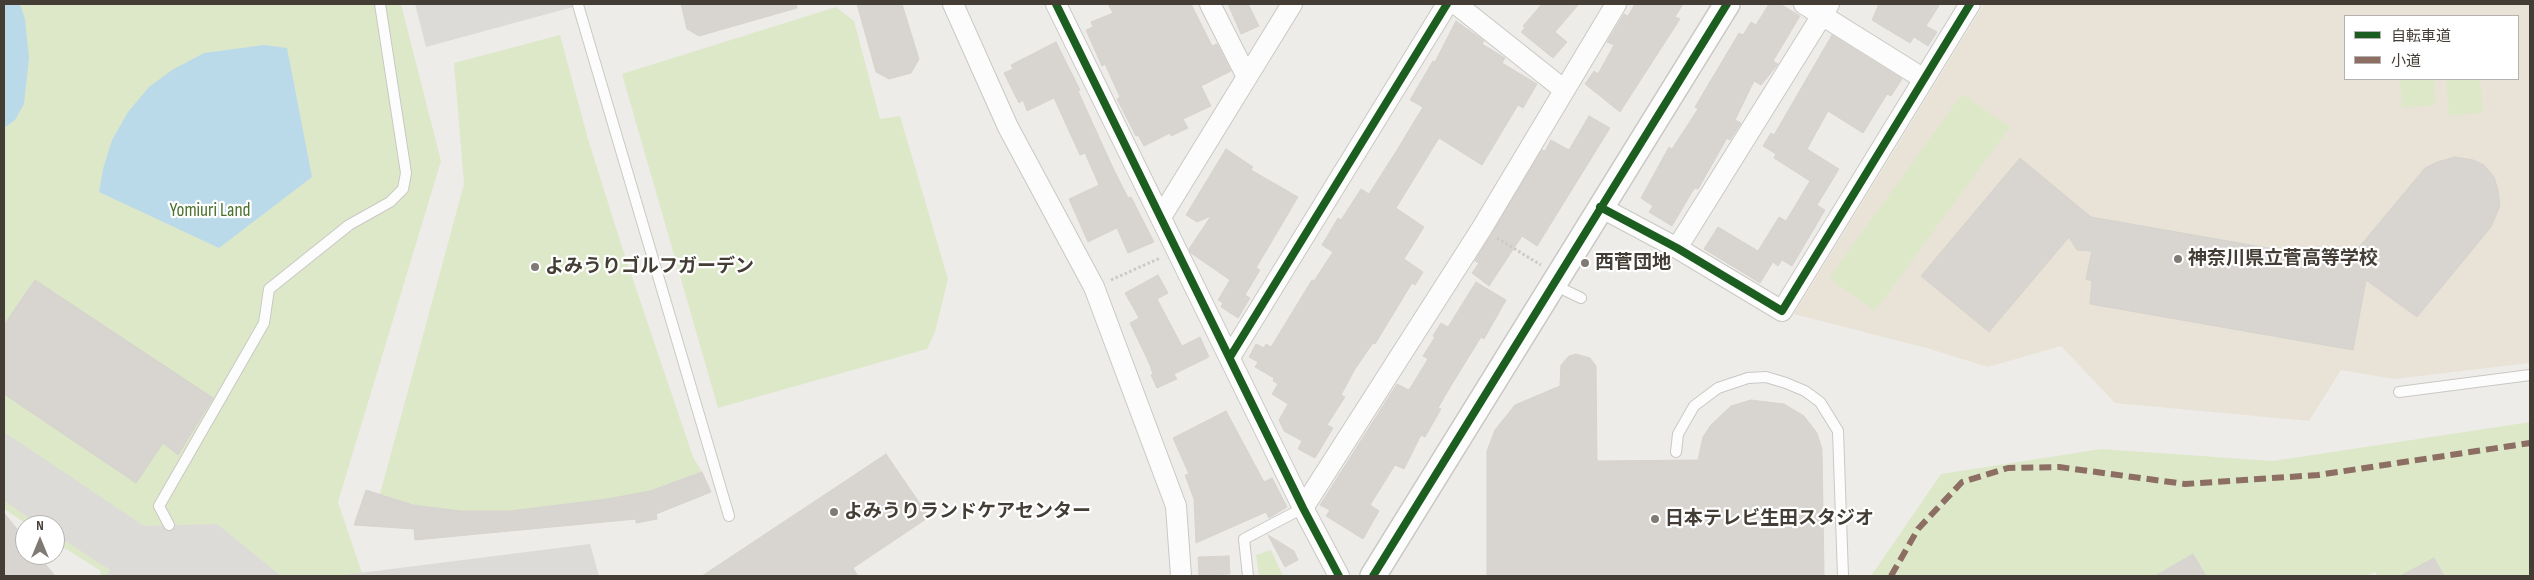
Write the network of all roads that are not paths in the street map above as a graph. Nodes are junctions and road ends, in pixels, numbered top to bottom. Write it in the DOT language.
graph roads {
  1 [pos="380,4"];
  2 [pos="953,4"];
  3 [pos="1056,4"];
  4 [pos="1210,4"];
  5 [pos="1292,4"];
  6 [pos="1447,4"];
  7 [pos="1456,4"];
  8 [pos="1616,4"];
  9 [pos="1726,4"];
  10 [pos="1804,4"];
  11 [pos="1970,4"];
  12 [pos="578,5"];
  13 [pos="1825,9"];
  14 [pos="1247,77"];
  15 [pos="1924,79"];
  16 [pos="1564,89"];
  17 [pos="1600,207"];
  18 [pos="1161,218"];
  19 [pos="1677,248"];
  20 [pos="1547,275"];
  21 [pos="1581,298"];
  22 [pos="1230,357"];
  23 [pos="2530,375"];
  24 [pos="2398,392"];
  25 [pos="1676,452"];
  26 [pos="1303,508"];
  27 [pos="729,516"];
  28 [pos="169,525"];
  29 [pos="1181,576"];
  30 [pos="1248,576"];
  31 [pos="1339,576"];
  32 [pos="1373,576"];
  33 [pos="1843,576"];
  1 -- 28 [label="lane"];
  2 -- 29 [label="street"];
  3 -- 18 [label="street"];
  4 -- 14 [label="street"];
  5 -- 14 [label="street"];
  6 -- 22 [label="street"];
  7 -- 16 [label="street"];
  8 -- 16 [label="street"];
  9 -- 17 [label="street"];
  10 -- 13 [label="street"];
  11 -- 15 [label="street"];
  12 -- 27 [label="lane"];
  13 -- 15 [label="street"];
  13 -- 19 [label="street"];
  14 -- 18 [label="street"];
  15 -- 19 [label="street"];
  16 -- 26 [label="street"];
  17 -- 19 [label="street"];
  17 -- 20 [label="street"];
  18 -- 22 [label="street"];
  20 -- 21 [label="lane"];
  20 -- 32 [label="street"];
  22 -- 26 [label="street"];
  23 -- 24 [label="lane"];
  25 -- 33 [label="lane"];
  26 -- 30 [label="lane"];
  26 -- 31 [label="street"];
}
